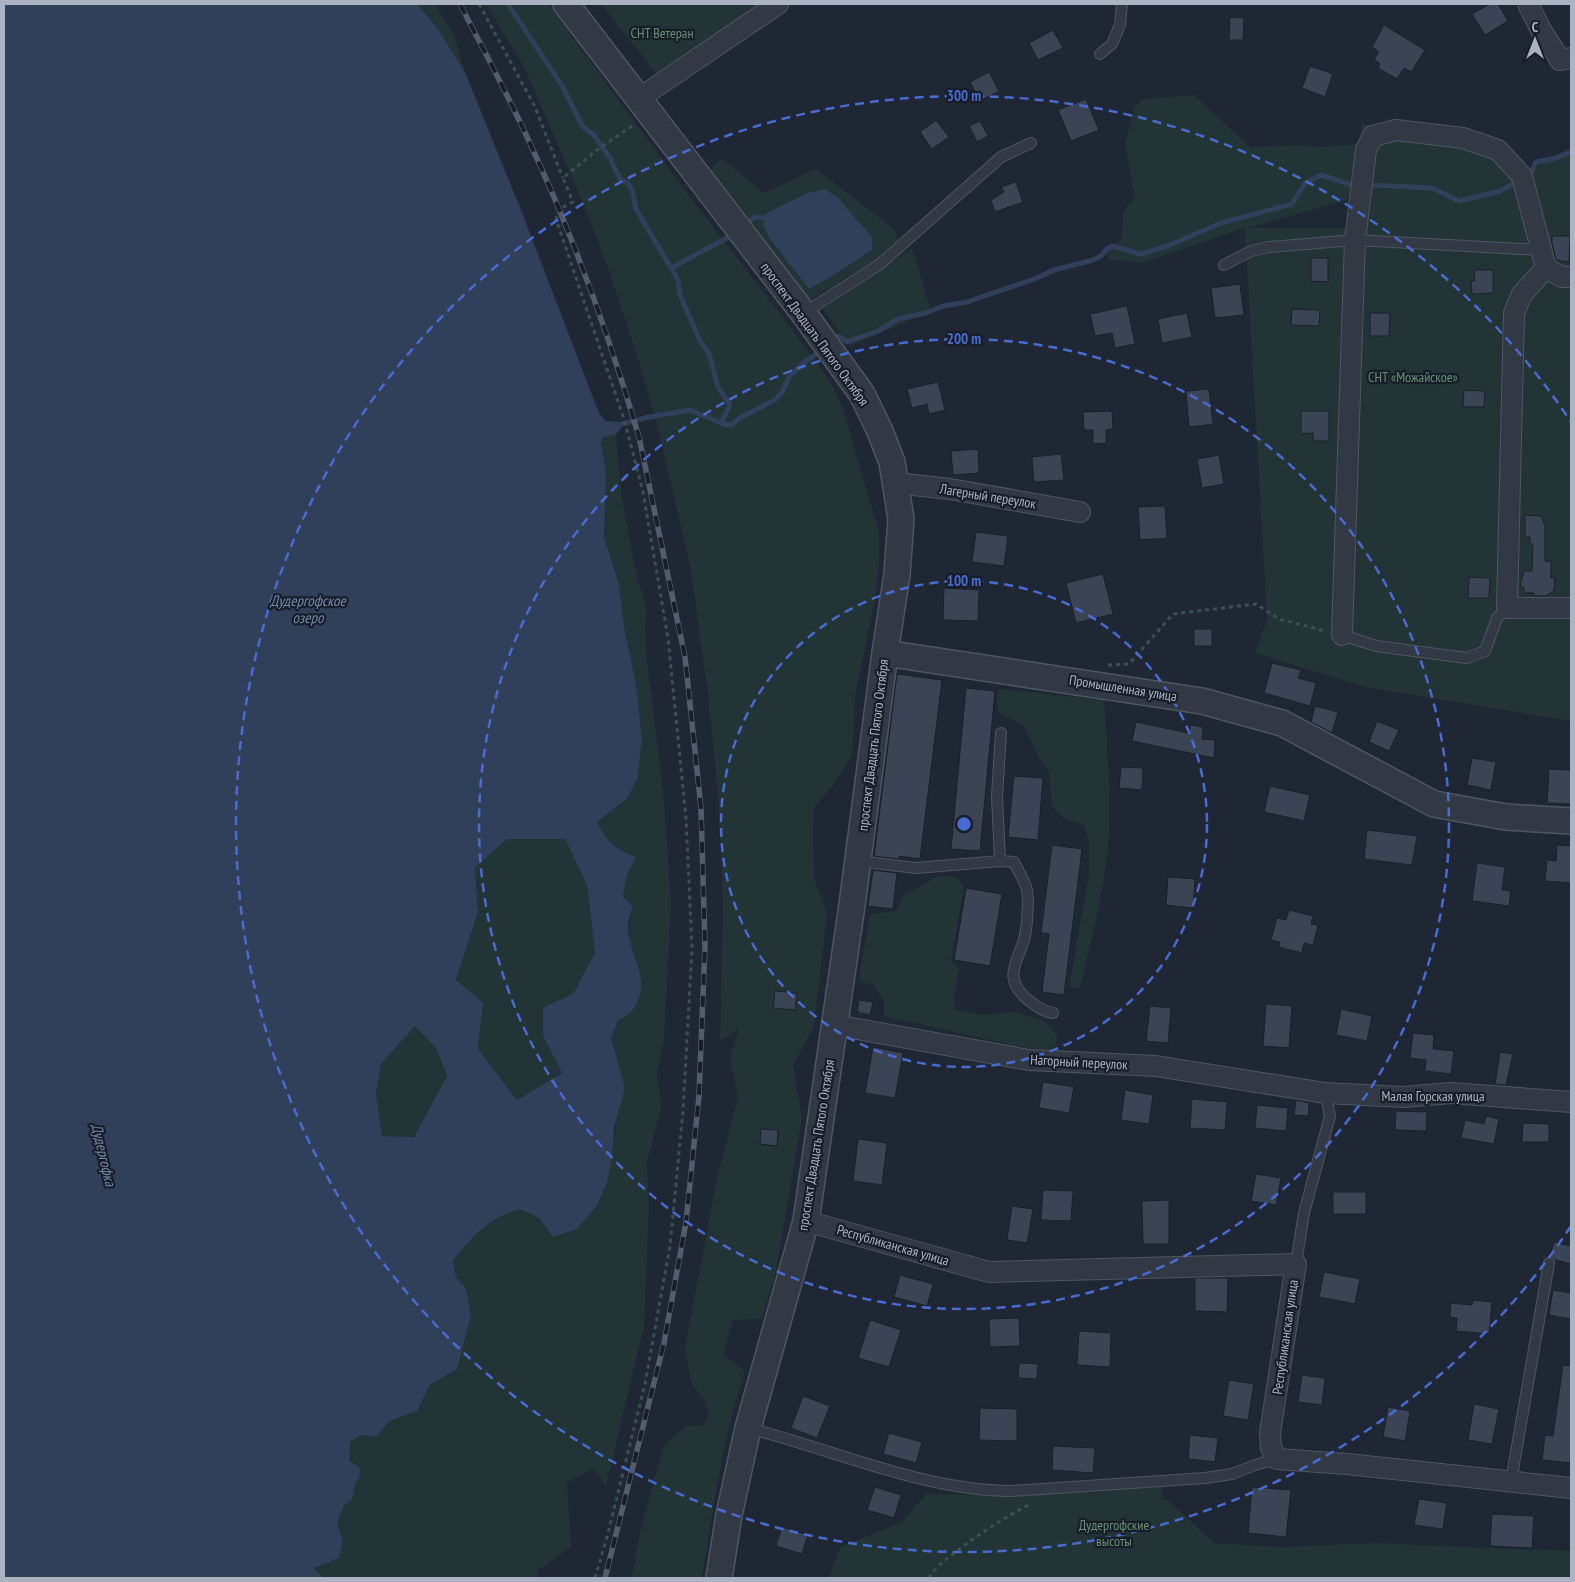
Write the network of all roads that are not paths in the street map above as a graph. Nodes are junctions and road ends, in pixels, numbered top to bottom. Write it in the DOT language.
graph roads {
  1 [pos="566,4"];
  2 [pos="778,4"];
  3 [pos="1122,4"];
  4 [pos="1528,4"];
  5 [pos="1100,54"];
  6 [pos="1571,58"];
  7 [pos="644,106"];
  8 [pos="1032,143"];
  9 [pos="1355,240"];
  10 [pos="1543,259"];
  11 [pos="1224,265"];
  12 [pos="1571,277"];
  13 [pos="804,314"];
  14 [pos="896,483"];
  15 [pos="1080,512"];
  16 [pos="1506,608"];
  17 [pos="1571,608"];
  18 [pos="1342,635"];
  19 [pos="885,653"];
  20 [pos="1001,733"];
  21 [pos="1571,821"];
  22 [pos="858,861"];
  23 [pos="1000,861"];
  24 [pos="1053,1014"];
  25 [pos="835,1025"];
  26 [pos="1325,1094"];
  27 [pos="1571,1102"];
  28 [pos="806,1221"];
  29 [pos="1549,1263"];
  30 [pos="1296,1264"];
  31 [pos="748,1428"];
  32 [pos="1278,1459"];
  33 [pos="1511,1481"];
  34 [pos="1571,1488"];
  35 [pos="719,1578"];
  1 -- 7 [label="street, проспект Двадцать Пятого Октября"];
  2 -- 7 [label="street"];
  3 -- 5 [label="lane"];
  4 -- 6 [label="street"];
  7 -- 13 [label="street, проспект Двадцать Пятого Октября"];
  8 -- 13 [label="lane"];
  9 -- 10 [label="lane"];
  9 -- 10 [label="street"];
  9 -- 11 [label="lane"];
  9 -- 18 [label="street"];
  10 -- 12 [label="street"];
  10 -- 16 [label="street"];
  13 -- 14 [label="street, проспект Двадцать Пятого Октября"];
  14 -- 15 [label="street, Лагерный переулок"];
  14 -- 19 [label="street, проспект Двадцать Пятого Октября"];
  16 -- 17 [label="street"];
  16 -- 18 [label="lane"];
  19 -- 21 [label="street, Промышленная улица"];
  19 -- 22 [label="street, проспект Двадцать Пятого Октября"];
  20 -- 23 [label="lane"];
  22 -- 23 [label="lane"];
  22 -- 25 [label="street, проспект Двадцать Пятого Октября"];
  23 -- 24 [label="lane"];
  25 -- 26 [label="street, Нагорный переулок"];
  25 -- 28 [label="street, проспект Двадцать Пятого Октября"];
  26 -- 27 [label="street, Малая Горская улица"];
  26 -- 30 [label="lane"];
  28 -- 30 [label="street, Республиканская улица"];
  28 -- 31 [label="street, проспект Двадцать Пятого Октября"];
  29 -- 33 [label="lane"];
  30 -- 32 [label="street, Республиканская улица"];
  31 -- 32 [label="lane"];
  31 -- 35 [label="street, проспект Двадцать Пятого Октября"];
  32 -- 33 [label="street"];
  33 -- 34 [label="street"];
}
